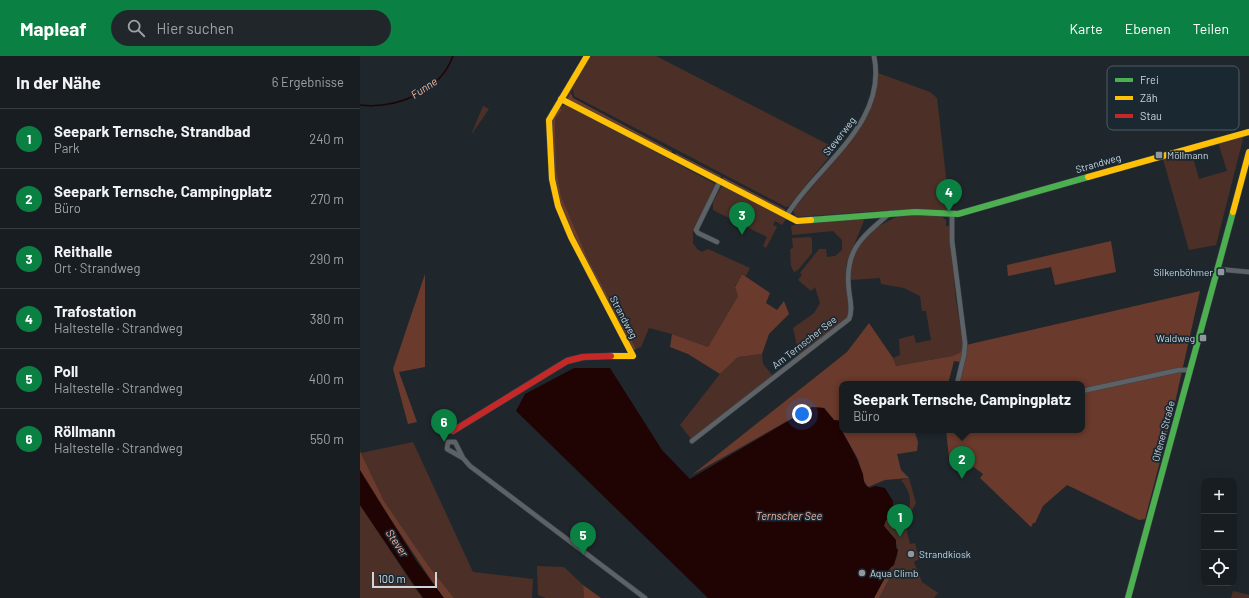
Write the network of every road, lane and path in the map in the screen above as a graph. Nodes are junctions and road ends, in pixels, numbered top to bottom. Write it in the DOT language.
graph roads {
  1 [pos="587,56"];
  2 [pos="874,56"];
  3 [pos="561,99"];
  4 [pos="1249,132"];
  5 [pos="1249,153"];
  6 [pos="720,181"];
  7 [pos="890,213"];
  8 [pos="952,214"];
  9 [pos="787,215"];
  10 [pos="717,242"];
  11 [pos="1217,269"];
  12 [pos="1249,272"];
  13 [pos="1190,370"];
  14 [pos="958,381"];
  15 [pos="1085,390"];
  16 [pos="453,431"];
  17 [pos="692,441"];
  18 [pos="463,458"];
  19 [pos="645,598"];
  20 [pos="1128,598"];
  1 -- 3 [label="street"];
  2 -- 9 [label="street, Steverweg"];
  3 -- 6 [label="street, Strandweg"];
  3 -- 16 [label="street, Strandweg"];
  4 -- 8 [label="street, Strandweg"];
  5 -- 11 [label="street, Olfener Straße"];
  6 -- 9 [label="street, Strandweg"];
  6 -- 10 [label="street"];
  7 -- 8 [label="street, Strandweg"];
  7 -- 9 [label="street, Strandweg"];
  7 -- 17 [label="street, Am Ternscher See"];
  8 -- 14 [label="street"];
  11 -- 12 [label="street"];
  11 -- 13 [label="street, Olfener Straße"];
  13 -- 15 [label="street"];
  13 -- 20 [label="street, Olfener Straße"];
  18 -- 19 [label="street"];
}
